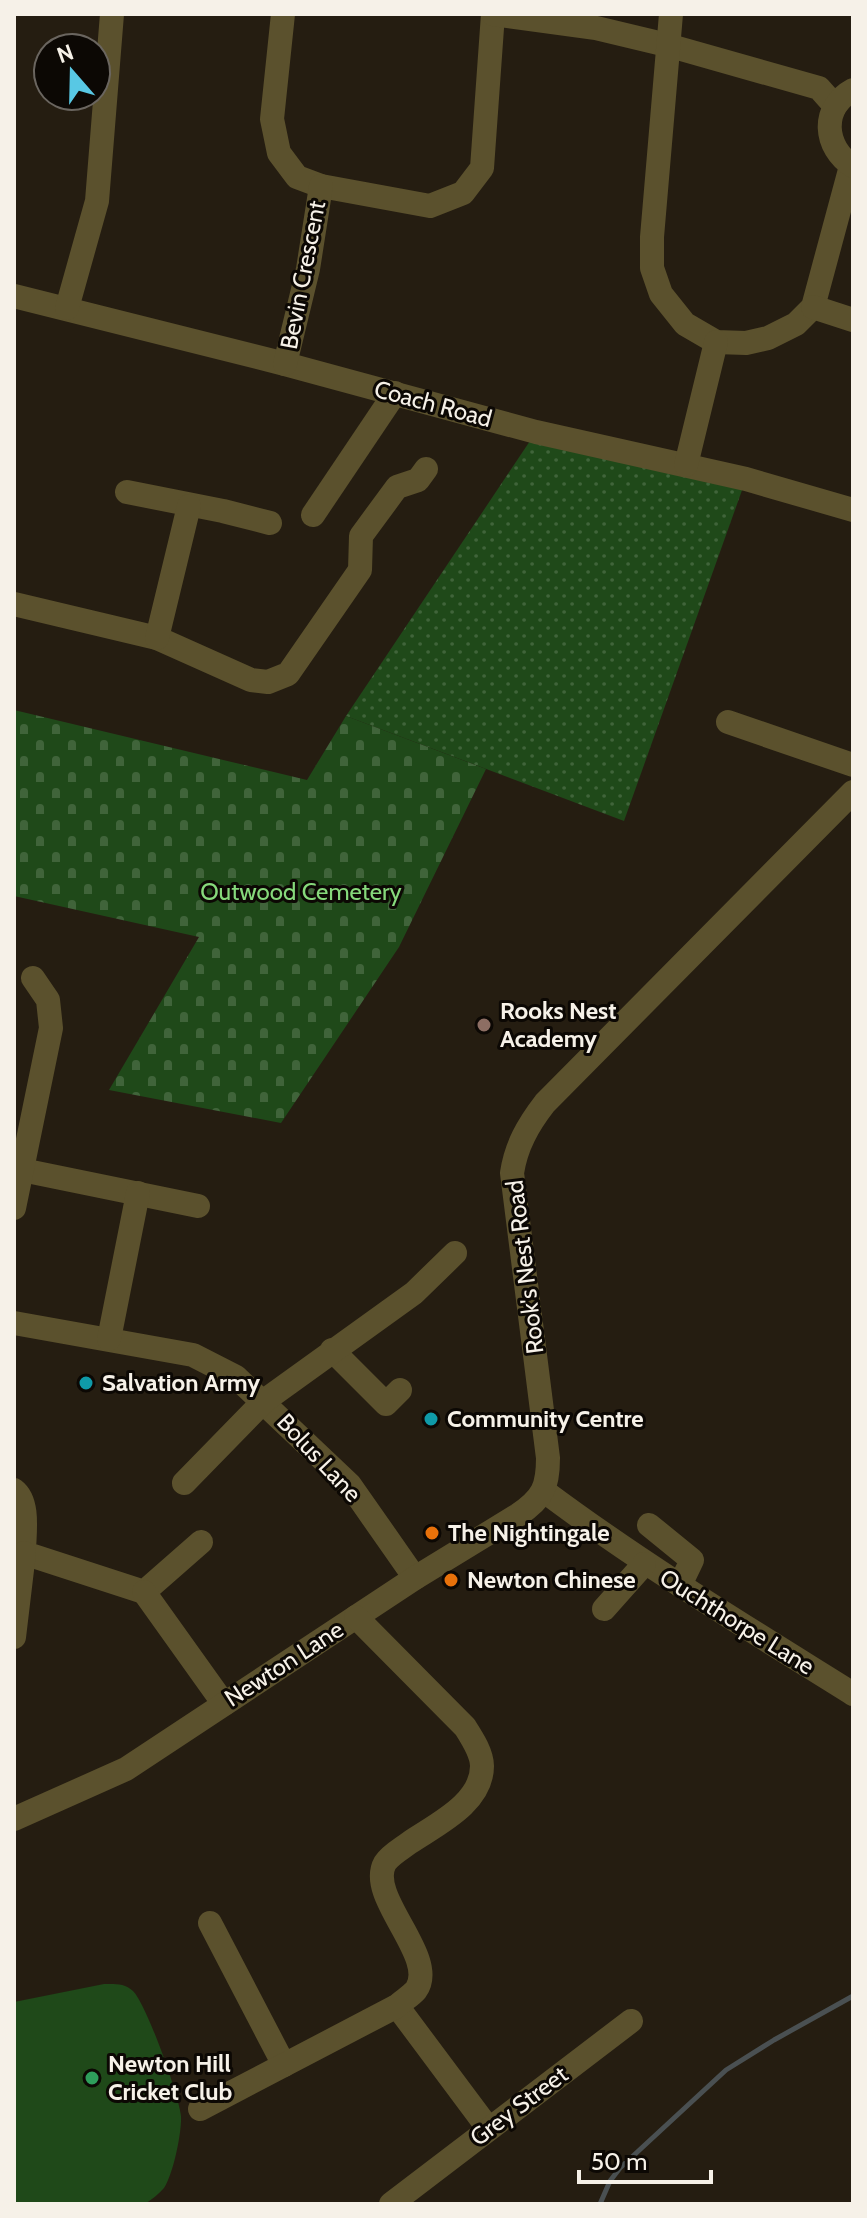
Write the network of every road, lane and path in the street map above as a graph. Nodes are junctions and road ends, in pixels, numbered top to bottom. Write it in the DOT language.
graph roads {
  1 [pos="112,14"];
  2 [pos="283,14"];
  3 [pos="493,14"];
  4 [pos="671,14"];
  5 [pos="667,45"];
  6 [pos="844,98"];
  7 [pos="852,166"];
  8 [pos="321,186"];
  9 [pos="14,296"];
  10 [pos="813,307"];
  11 [pos="67,308"];
  12 [pos="853,320"];
  13 [pos="716,342"];
  14 [pos="285,364"];
  15 [pos="395,393"];
  16 [pos="686,465"];
  17 [pos="426,469"];
  18 [pos="127,492"];
  19 [pos="189,506"];
  20 [pos="853,510"];
  21 [pos="313,515"];
  22 [pos="270,523"];
  23 [pos="14,604"];
  24 [pos="157,638"];
  25 [pos="728,722"];
  26 [pos="853,765"];
  27 [pos="853,792"];
  28 [pos="33,978"];
  29 [pos="22,1170"];
  30 [pos="138,1193"];
  31 [pos="198,1206"];
  32 [pos="14,1208"];
  33 [pos="455,1253"];
  34 [pos="14,1323"];
  35 [pos="109,1339"];
  36 [pos="332,1350"];
  37 [pos="400,1390"];
  38 [pos="264,1401"];
  39 [pos="184,1483"];
  40 [pos="14,1490"];
  41 [pos="544,1491"];
  42 [pos="649,1525"];
  43 [pos="201,1542"];
  44 [pos="24,1553"];
  45 [pos="644,1564"];
  46 [pos="415,1578"];
  47 [pos="680,1585"];
  48 [pos="144,1592"];
  49 [pos="604,1609"];
  50 [pos="356,1617"];
  51 [pos="14,1637"];
  52 [pos="853,1694"];
  53 [pos="224,1704"];
  54 [pos="14,1819"];
  55 [pos="210,1923"];
  56 [pos="397,2006"];
  57 [pos="631,2021"];
  58 [pos="284,2065"];
  59 [pos="200,2109"];
  60 [pos="488,2128"];
  61 [pos="405,2200"];
  1 -- 11 [label="street"];
  2 -- 8 [label="street, Bevin Crescent"];
  3 -- 5 [label="street"];
  3 -- 8 [label="street, Bevin Crescent"];
  4 -- 5 [label="street"];
  5 -- 6 [label="street"];
  5 -- 13 [label="street"];
  6 -- 7 [label="street"];
  7 -- 10 [label="street"];
  8 -- 14 [label="street, Bevin Crescent"];
  9 -- 11 [label="street, Coach Road"];
  10 -- 12 [label="street"];
  10 -- 13 [label="street"];
  11 -- 14 [label="street, Coach Road"];
  13 -- 16 [label="street"];
  14 -- 15 [label="street, Coach Road"];
  15 -- 16 [label="street, Coach Road"];
  15 -- 21 [label="street"];
  16 -- 20 [label="street, Coach Road"];
  17 -- 24 [label="street"];
  18 -- 19 [label="street"];
  19 -- 22 [label="street"];
  19 -- 24 [label="street"];
  23 -- 24 [label="street"];
  25 -- 26 [label="street"];
  27 -- 41 [label="street, Rook's Nest Road"];
  28 -- 29 [label="street"];
  29 -- 30 [label="street"];
  29 -- 32 [label="street"];
  30 -- 31 [label="street"];
  30 -- 35 [label="street"];
  33 -- 36 [label="street"];
  34 -- 35 [label="street, Bolus Lane"];
  35 -- 38 [label="street, Bolus Lane"];
  36 -- 37 [label="street"];
  36 -- 38 [label="street"];
  38 -- 39 [label="street"];
  38 -- 46 [label="street, Bolus Lane"];
  40 -- 44 [label="street"];
  41 -- 45 [label="street, Ouchthorpe Lane"];
  41 -- 46 [label="street, Newton Lane"];
  42 -- 47 [label="street"];
  43 -- 48 [label="street"];
  44 -- 48 [label="street"];
  44 -- 51 [label="street"];
  45 -- 47 [label="street, Ouchthorpe Lane"];
  45 -- 49 [label="street"];
  46 -- 50 [label="street, Newton Lane"];
  47 -- 52 [label="street, Ouchthorpe Lane"];
  48 -- 53 [label="street"];
  50 -- 53 [label="street, Newton Lane"];
  50 -- 56 [label="street"];
  53 -- 54 [label="street, Newton Lane"];
  55 -- 58 [label="street"];
  56 -- 58 [label="street"];
  56 -- 60 [label="street"];
  57 -- 60 [label="street, Grey Street"];
  58 -- 59 [label="street"];
  60 -- 61 [label="street, Grey Street"];
}
